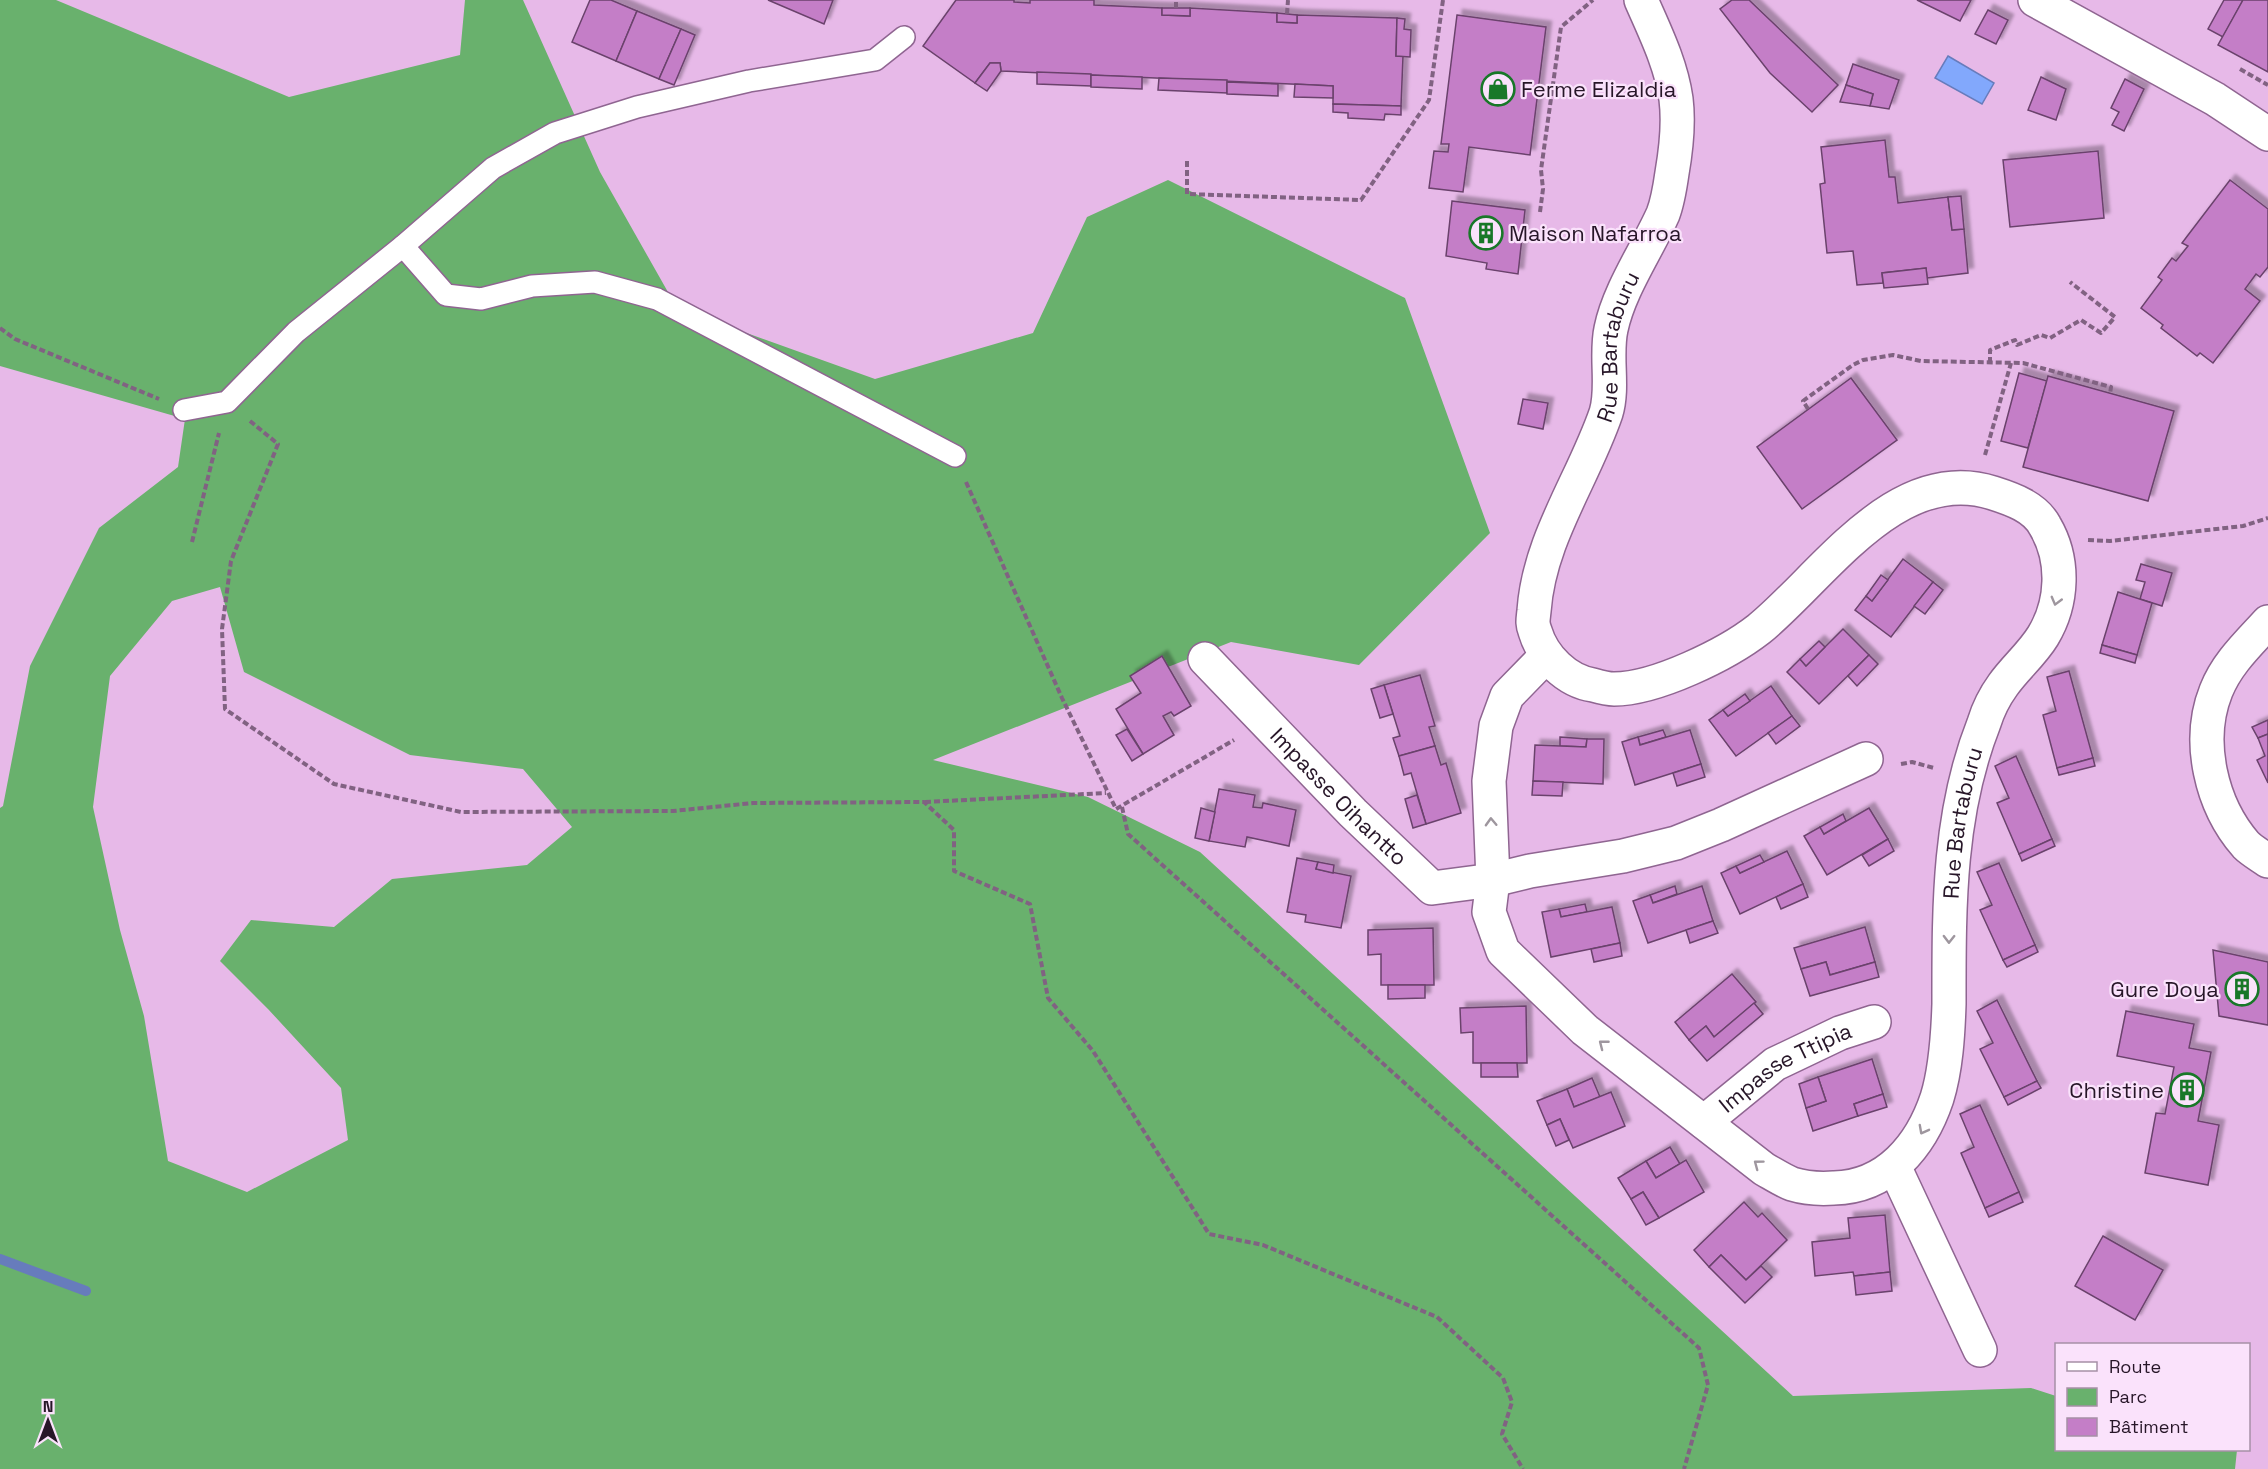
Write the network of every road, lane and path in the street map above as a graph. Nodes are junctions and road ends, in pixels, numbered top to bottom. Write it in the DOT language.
graph roads {
  1 [pos="1176,0"];
  2 [pos="1288,0"];
  3 [pos="1443,0"];
  4 [pos="1593,0"];
  5 [pos="1641,0"];
  6 [pos="2035,0"];
  7 [pos="1176,8"];
  8 [pos="1287,14"];
  9 [pos="904,37"];
  10 [pos="2268,134"];
  11 [pos="1187,160"];
  12 [pos="1540,212"];
  13 [pos="403,246"];
  14 [pos="2070,282"];
  15 [pos="0,328"];
  16 [pos="1990,363"];
  17 [pos="2011,363"];
  18 [pos="2110,394"];
  19 [pos="227,402"];
  20 [pos="1808,409"];
  21 [pos="184,410"];
  22 [pos="955,456"];
  23 [pos="1983,465"];
  24 [pos="2268,518"];
  25 [pos="192,542"];
  26 [pos="2054,544"];
  27 [pos="2268,622"];
  28 [pos="1546,656"];
  29 [pos="1205,659"];
  30 [pos="1242,735"];
  31 [pos="1866,759"];
  32 [pos="1965,777"];
  33 [pos="1107,793"];
  34 [pos="924,802"];
  35 [pos="1122,807"];
  36 [pos="2268,861"];
  37 [pos="1493,880"];
  38 [pos="1874,1022"];
  39 [pos="1704,1122"];
  40 [pos="1894,1166"];
  41 [pos="1980,1350"];
  42 [pos="1523,1469"];
  43 [pos="1684,1469"];
  1 -- 7 [label="path"];
  2 -- 8 [label="path"];
  3 -- 11 [label="path"];
  4 -- 12 [label="path"];
  5 -- 28 [label="street, Rue Bartaburu"];
  6 -- 10 [label="street"];
  9 -- 13 [label="lane"];
  13 -- 19 [label="lane"];
  13 -- 22 [label="lane"];
  14 -- 16 [label="path"];
  15 -- 21 [label="path"];
  16 -- 17 [label="path"];
  16 -- 20 [label="path"];
  17 -- 18 [label="path"];
  17 -- 23 [label="path"];
  19 -- 21 [label="lane"];
  19 -- 25 [label="path"];
  19 -- 34 [label="path"];
  22 -- 33 [label="path"];
  24 -- 26 [label="path"];
  26 -- 28 [label="street, Rue Bartaburu"];
  26 -- 32 [label="street, Rue Bartaburu, one-way"];
  27 -- 36 [label="street"];
  37 -- 28 [label="street, Rue Bartaburu, one-way"];
  29 -- 37 [label="street, Impasse Oihantto"];
  30 -- 35 [label="path"];
  31 -- 32 [label="path"];
  31 -- 37 [label="street"];
  32 -- 40 [label="street, Rue Bartaburu, one-way"];
  33 -- 34 [label="path"];
  33 -- 35 [label="path"];
  34 -- 42 [label="path"];
  35 -- 43 [label="path"];
  39 -- 37 [label="street, Rue Bartaburu, one-way"];
  38 -- 39 [label="street, Impasse Ttipia"];
  40 -- 39 [label="street, Rue Bartaburu, one-way"];
  40 -- 41 [label="street"];
}
